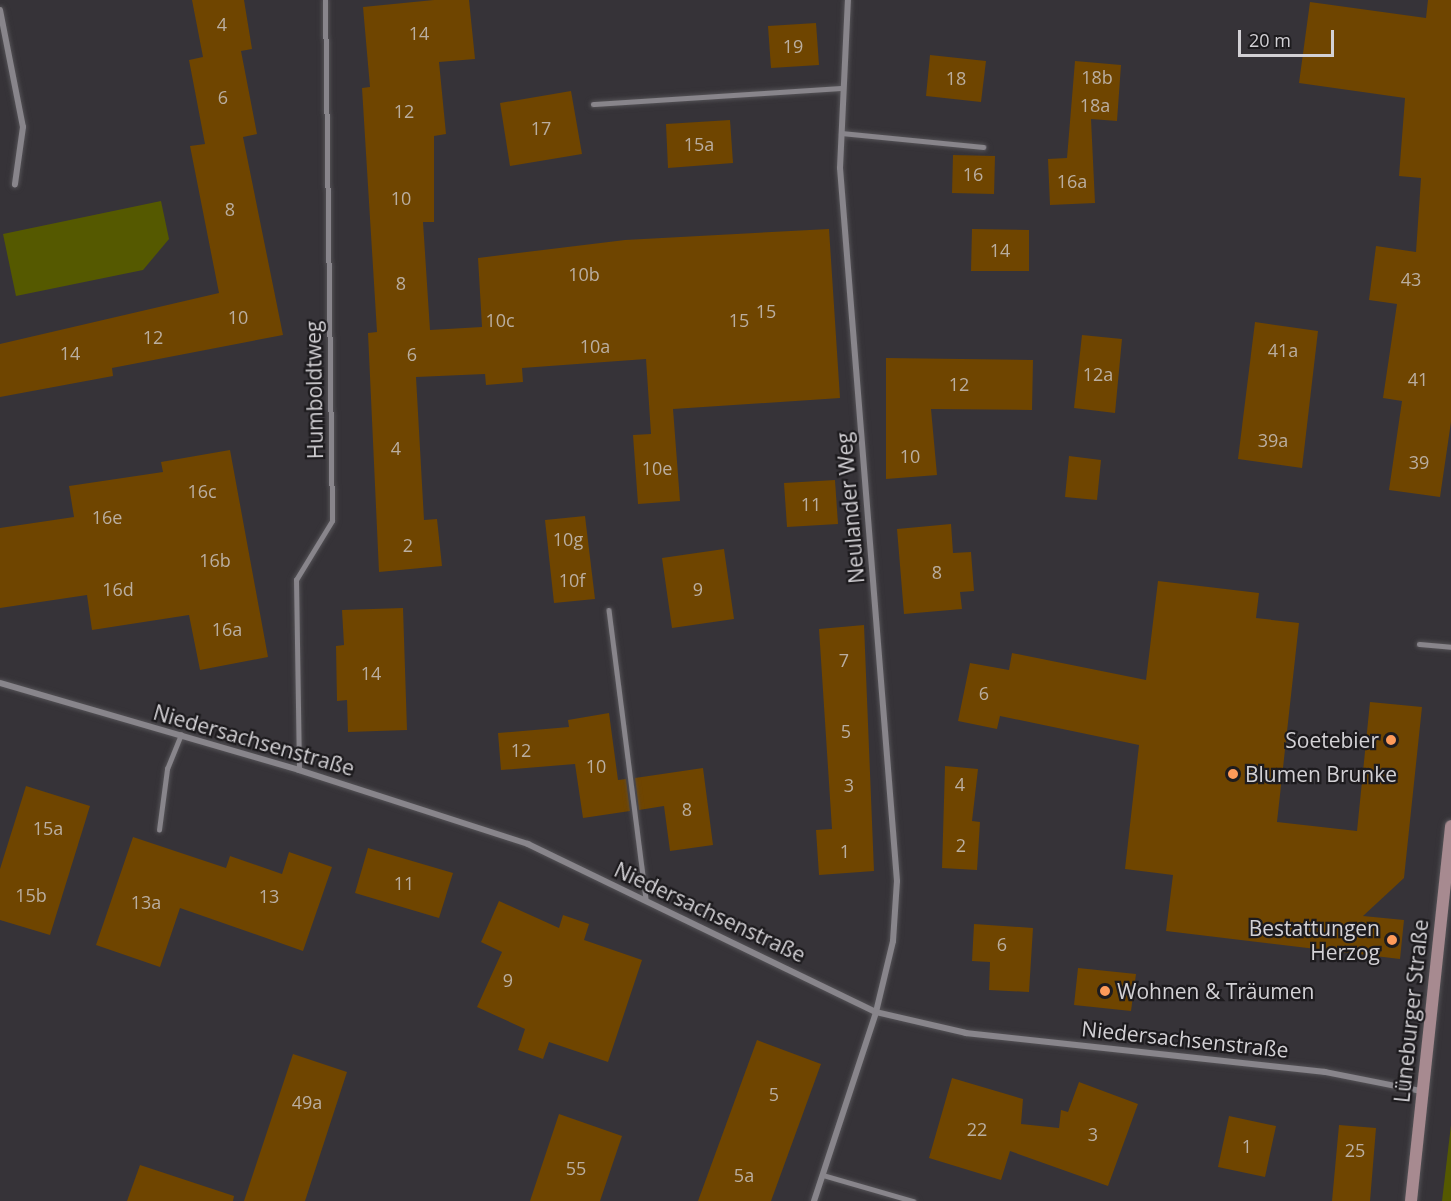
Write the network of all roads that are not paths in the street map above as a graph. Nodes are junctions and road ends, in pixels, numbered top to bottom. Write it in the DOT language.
graph roads {
  1 [pos="325,0"];
  2 [pos="848,0"];
  3 [pos="0,10"];
  4 [pos="842,88"];
  5 [pos="593,104"];
  6 [pos="841,133"];
  7 [pos="983,147"];
  8 [pos="15,184"];
  9 [pos="609,610"];
  10 [pos="1419,644"];
  11 [pos="1451,647"];
  12 [pos="0,683"];
  13 [pos="181,735"];
  14 [pos="299,770"];
  15 [pos="1451,826"];
  16 [pos="159,830"];
  17 [pos="646,899"];
  18 [pos="876,1012"];
  19 [pos="1421,1091"];
  20 [pos="823,1175"];
  21 [pos="814,1201"];
  22 [pos="913,1201"];
  23 [pos="1411,1201"];
  1 -- 14 [label="lane, Humboldtweg"];
  2 -- 4 [label="street, Neulander Weg"];
  3 -- 8 [label="street"];
  4 -- 5 [label="lane"];
  4 -- 6 [label="street, Neulander Weg"];
  6 -- 7 [label="lane"];
  6 -- 18 [label="street, Neulander Weg"];
  9 -- 17 [label="lane"];
  10 -- 11 [label="lane"];
  12 -- 13 [label="street, Niedersachsenstraße"];
  13 -- 14 [label="street, Niedersachsenstraße"];
  13 -- 16 [label="lane"];
  14 -- 17 [label="street, Niedersachsenstraße"];
  15 -- 19 [label="main road, Lüneburger Straße"];
  17 -- 18 [label="street, Niedersachsenstraße"];
  18 -- 19 [label="street, Niedersachsenstraße"];
  18 -- 20 [label="street, Neulander Weg"];
  19 -- 23 [label="main road, Lüneburger Straße"];
  20 -- 21 [label="street, Neulander Weg"];
  20 -- 22 [label="lane"];
}
